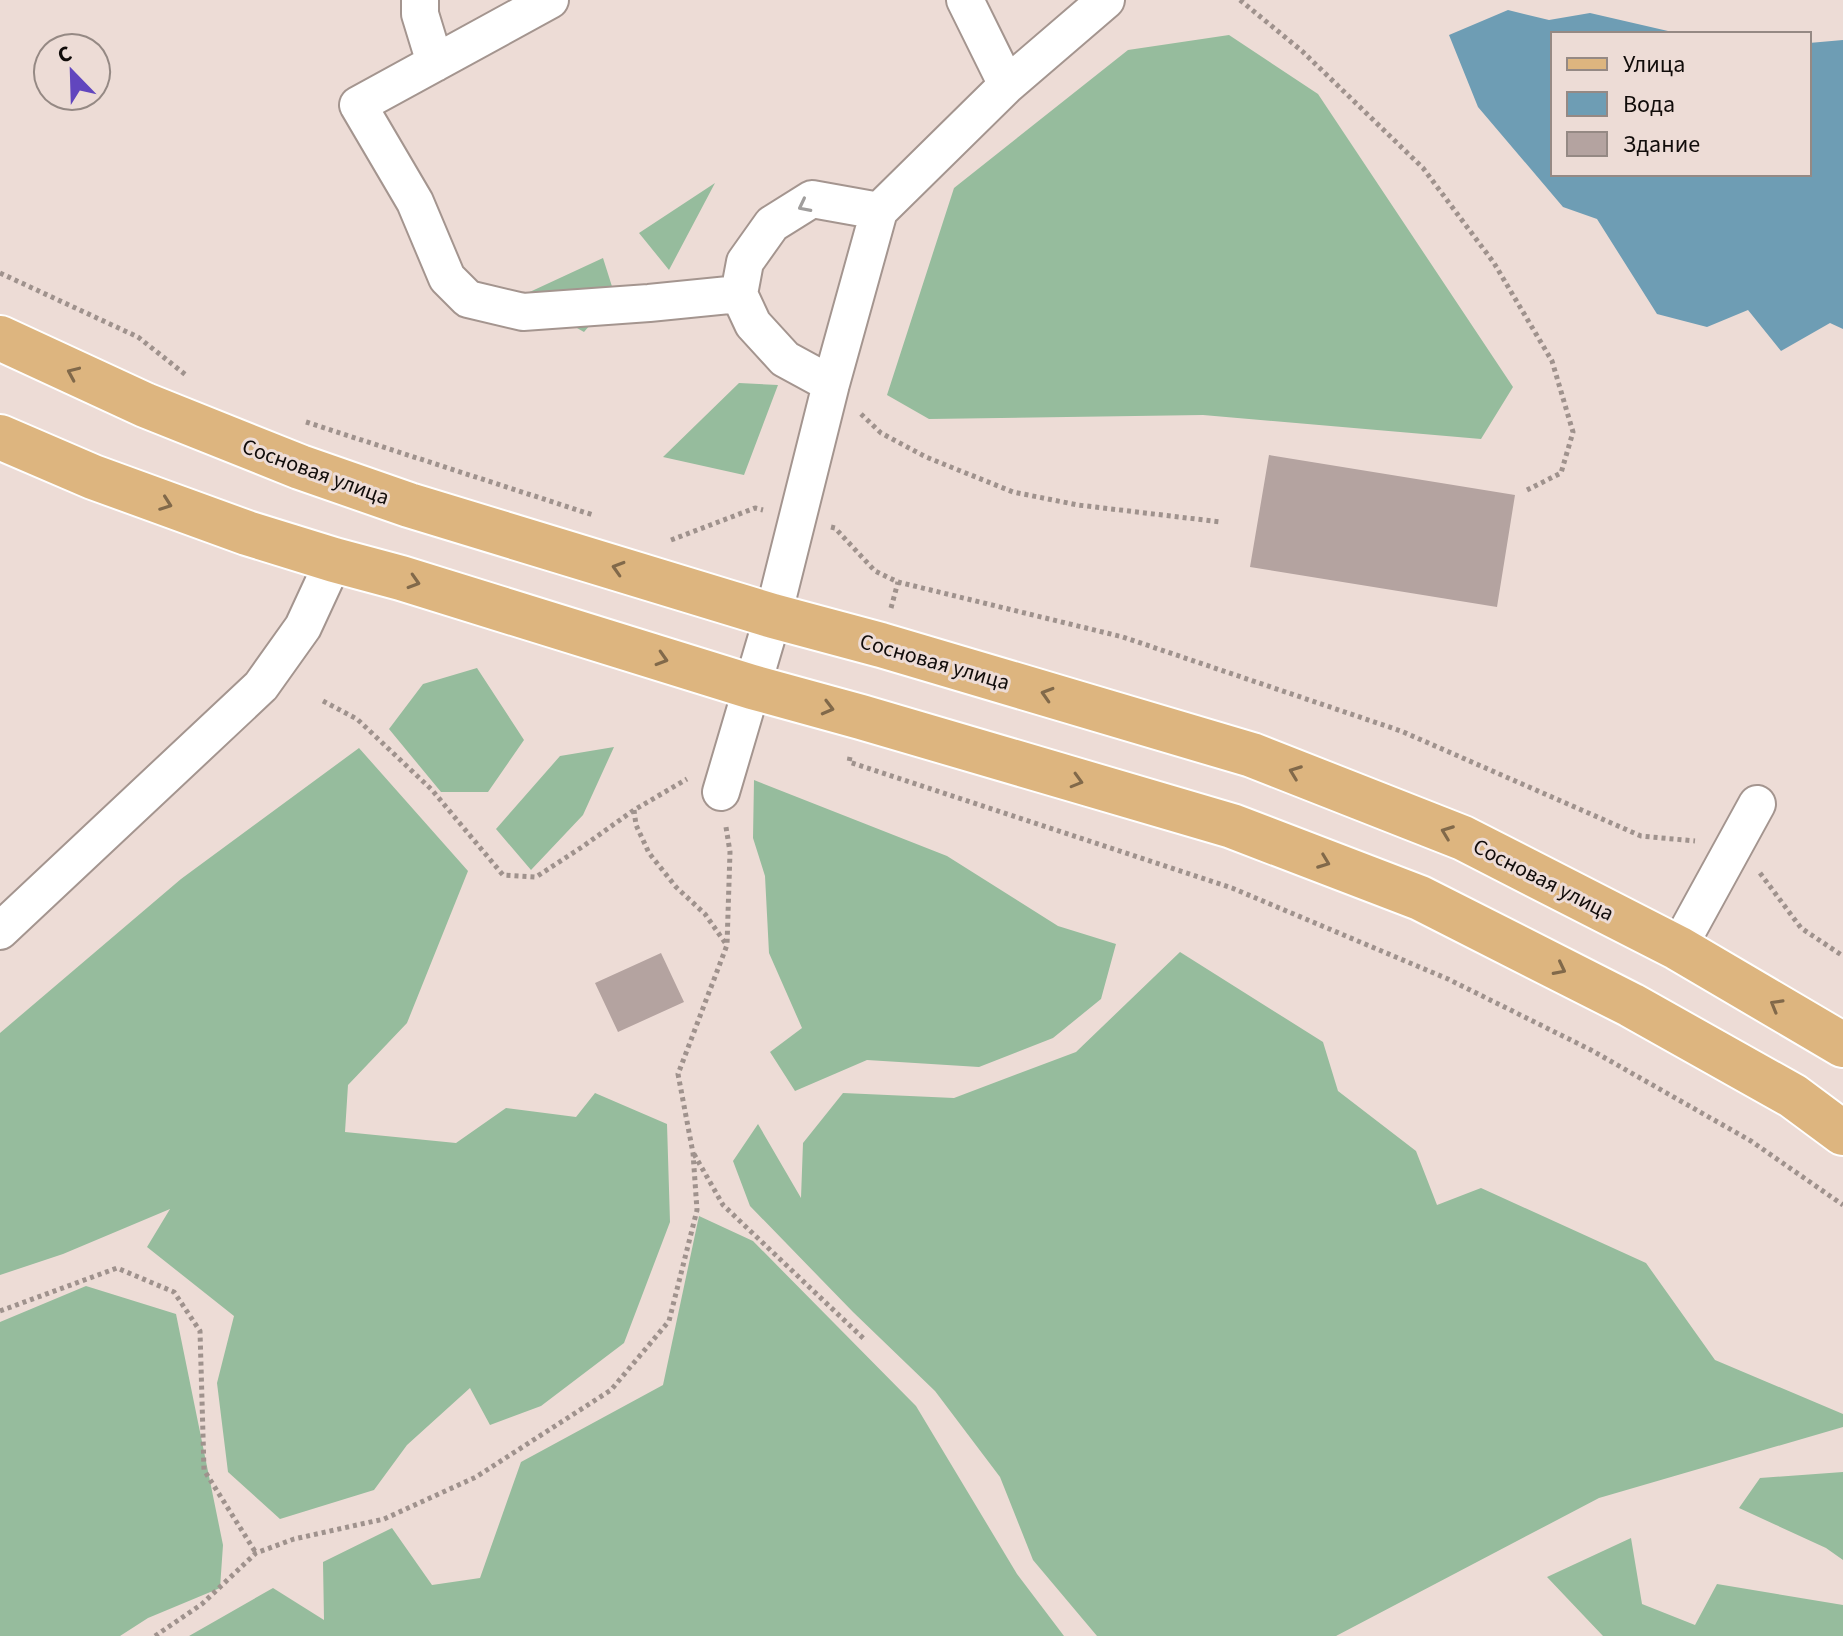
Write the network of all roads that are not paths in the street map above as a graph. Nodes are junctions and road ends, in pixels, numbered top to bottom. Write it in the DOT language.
graph roads {
  1 [pos="420,0"];
  2 [pos="550,0"];
  3 [pos="965,0"];
  4 [pos="1106,0"];
  5 [pos="435,63"];
  6 [pos="1007,85"];
  7 [pos="879,211"];
  8 [pos="739,294"];
  9 [pos="0,338"];
  10 [pos="831,384"];
  11 [pos="0,437"];
  12 [pos="334,560"];
  13 [pos="773,616"];
  14 [pos="752,687"];
  15 [pos="725,778"];
  16 [pos="1757,804"];
  17 [pos="0,931"];
  18 [pos="1678,948"];
  19 [pos="1843,1045"];
  20 [pos="1843,1133"];
  1 -- 5 [label="lane"];
  2 -- 5 [label="lane"];
  3 -- 6 [label="lane"];
  4 -- 6 [label="lane"];
  5 -- 8 [label="lane"];
  6 -- 7 [label="lane"];
  7 -- 8 [label="lane, one-way"];
  7 -- 10 [label="lane"];
  8 -- 10 [label="lane"];
  13 -- 9 [label="main road, Сосновая улица, one-way"];
  10 -- 13 [label="lane"];
  11 -- 12 [label="main road, one-way"];
  12 -- 14 [label="main road, one-way"];
  12 -- 17 [label="lane"];
  13 -- 14 [label="lane"];
  18 -- 13 [label="main road, Сосновая улица, one-way"];
  14 -- 15 [label="lane"];
  14 -- 20 [label="main road, one-way"];
  16 -- 18 [label="lane"];
  19 -- 18 [label="main road, Сосновая улица, one-way"];
}
